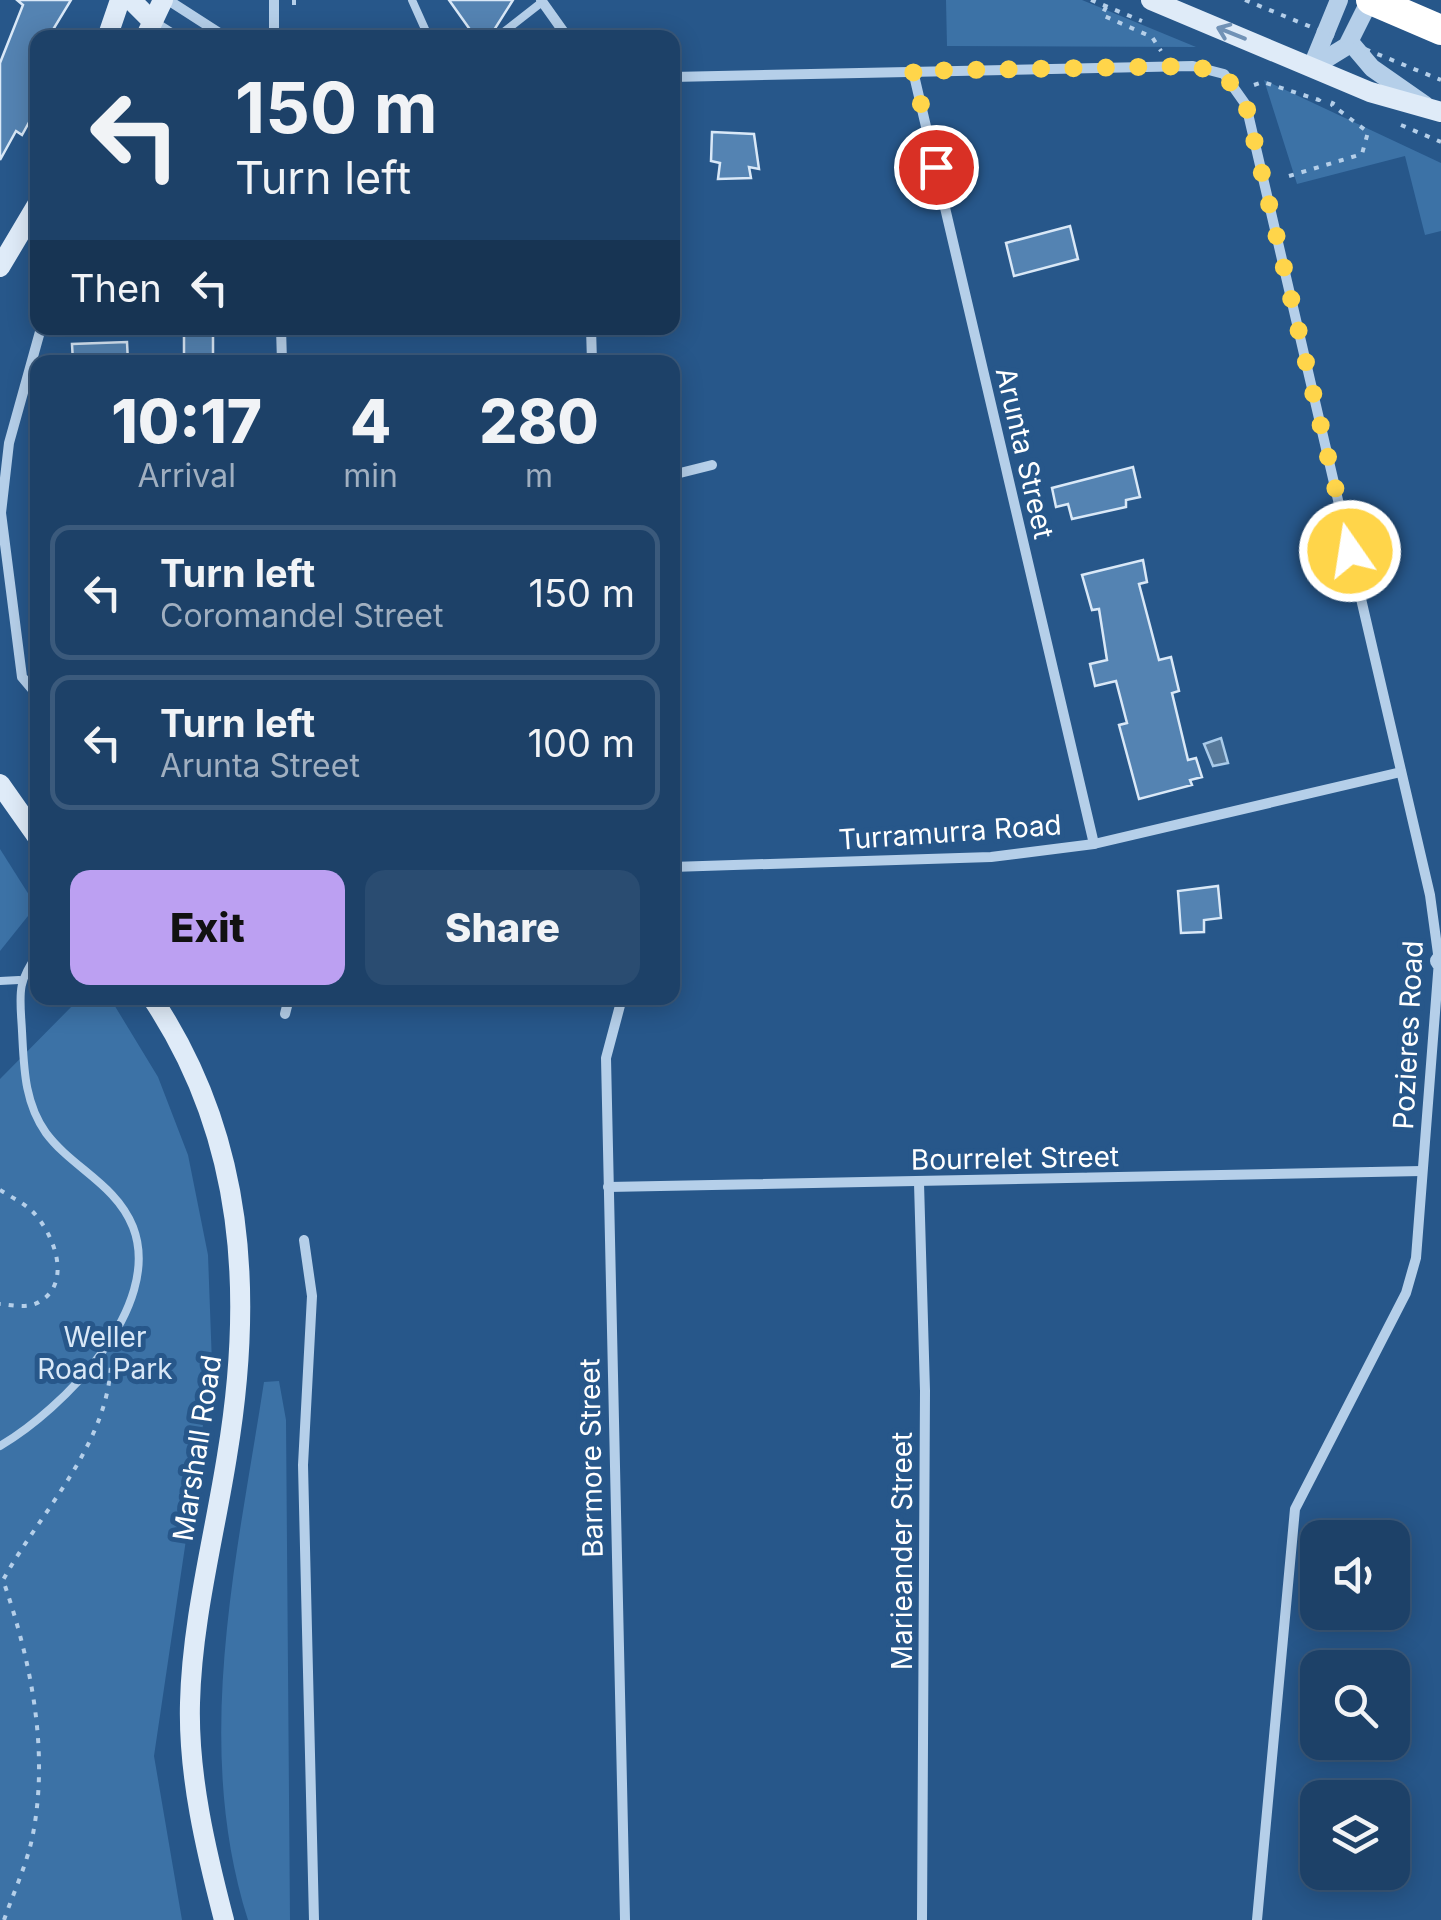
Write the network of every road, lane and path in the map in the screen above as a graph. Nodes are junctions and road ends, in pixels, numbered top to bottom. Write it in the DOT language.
graph roads {
  1 [pos="120,0"];
  2 [pos="131,0"];
  3 [pos="165,0"];
  4 [pos="274,0"];
  5 [pos="412,0"];
  6 [pos="1151,0"];
  7 [pos="1244,0"];
  8 [pos="1340,0"];
  9 [pos="1370,0"];
  10 [pos="542,1"];
  11 [pos="1106,6"];
  12 [pos="149,29"];
  13 [pos="110,30"];
  14 [pos="214,30"];
  15 [pos="274,30"];
  16 [pos="426,30"];
  17 [pos="506,30"];
  18 [pos="562,30"];
  19 [pos="1441,30"];
  20 [pos="1350,42"];
  21 [pos="1172,67"];
  22 [pos="1312,67"];
  23 [pos="913,71"];
  24 [pos="680,77"];
  25 [pos="1441,80"];
  26 [pos="1254,84"];
  27 [pos="1323,92"];
  28 [pos="1320,100"];
  29 [pos="1433,108"];
  30 [pos="1289,176"];
  31 [pos="30,216"];
  32 [pos="0,266"];
  33 [pos="30,368"];
  34 [pos="712,465"];
  35 [pos="680,473"];
  36 [pos="30,686"];
  37 [pos="1401,772"];
  38 [pos="0,784"];
  39 [pos="30,827"];
  40 [pos="1094,844"];
  41 [pos="680,866"];
  42 [pos="1440,961"];
  43 [pos="30,964"];
  44 [pos="19,980"];
  45 [pos="0,981"];
  46 [pos="156,1005"];
  47 [pos="287,1005"];
  48 [pos="620,1005"];
  49 [pos="284,1014"];
  50 [pos="1422,1171"];
  51 [pos="918,1183"];
  52 [pos="608,1187"];
  53 [pos="0,1190"];
  54 [pos="304,1240"];
  55 [pos="0,1304"];
  56 [pos="112,1340"];
  57 [pos="0,1446"];
  58 [pos="4,1920"];
  59 [pos="224,1920"];
  60 [pos="314,1920"];
  61 [pos="625,1920"];
  62 [pos="922,1920"];
  63 [pos="1257,1920"];
  1 -- 13 [label="main road"];
  2 -- 12 [label="main road"];
  3 -- 12 [label="main road"];
  3 -- 14 [label="street"];
  4 -- 15 [label="street"];
  5 -- 16 [label="lane"];
  22 -- 6 [label="main road, one-way"];
  7 -- 25 [label="path, bridge"];
  8 -- 22 [label="street"];
  9 -- 19 [label="highway"];
  9 -- 20 [label="street"];
  10 -- 17 [label="lane"];
  10 -- 18 [label="street"];
  11 -- 21 [label="path"];
  20 -- 22 [label="street"];
  20 -- 29 [label="street"];
  21 -- 23 [label="street"];
  21 -- 37 [label="street, Pozieres Road"];
  22 -- 29 [label="main road"];
  23 -- 24 [label="street"];
  23 -- 40 [label="street, Arunta Street"];
  26 -- 28 [label="path"];
  27 -- 28 [label="path"];
  28 -- 30 [label="path"];
  31 -- 32 [label="main road"];
  33 -- 36 [label="street"];
  34 -- 35 [label="street"];
  37 -- 40 [label="street, Turramurra Road"];
  37 -- 42 [label="street, Pozieres Road"];
  38 -- 39 [label="main road"];
  40 -- 41 [label="street, Turramurra Road"];
  42 -- 50 [label="street, Pozieres Road"];
  43 -- 44 [label="lane"];
  44 -- 45 [label="lane"];
  44 -- 56 [label="lane"];
  46 -- 59 [label="main road, Marshall Road"];
  47 -- 49 [label="street"];
  48 -- 52 [label="street, Barmore Street"];
  50 -- 51 [label="street, Bourrelet Street"];
  50 -- 63 [label="street, Pozieres Road"];
  51 -- 52 [label="street, Bourrelet Street"];
  51 -- 62 [label="street, Marieander Street"];
  52 -- 61 [label="street, Barmore Street"];
  53 -- 55 [label="path"];
  54 -- 60 [label="street"];
  56 -- 57 [label="lane"];
  56 -- 58 [label="path"];
}
